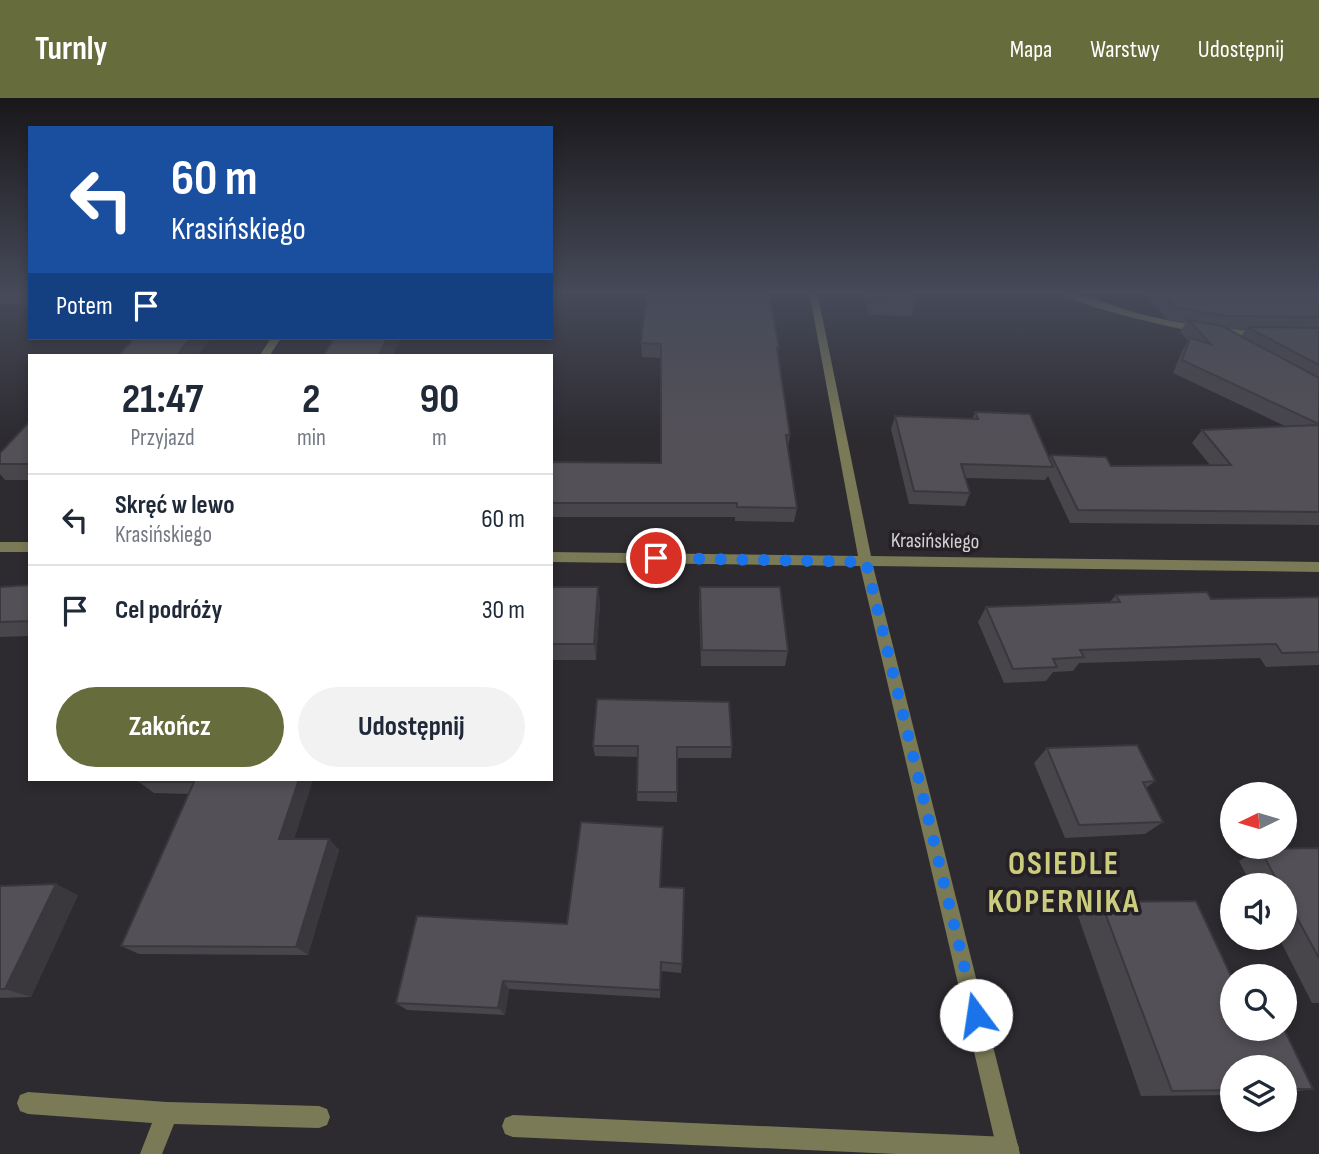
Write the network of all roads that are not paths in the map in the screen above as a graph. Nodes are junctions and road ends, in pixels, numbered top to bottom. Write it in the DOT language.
graph roads {
  1 [pos="823,340"];
  2 [pos="1228,340"];
  3 [pos="1237,345"];
  4 [pos="0,547"];
  5 [pos="28,547"];
  6 [pos="553,557"];
  7 [pos="866,562"];
  8 [pos="1319,567"];
  9 [pos="29,1103"];
  10 [pos="167,1113"];
  11 [pos="319,1117"];
  12 [pos="513,1126"];
  13 [pos="1008,1151"];
  14 [pos="151,1154"];
  1 -- 7 [label="street"];
  2 -- 3 [label="street"];
  4 -- 5 [label="street"];
  6 -- 7 [label="street, Krasińskiego"];
  7 -- 8 [label="street, Krasińskiego"];
  7 -- 13 [label="street"];
  9 -- 10 [label="street"];
  10 -- 11 [label="street"];
  10 -- 14 [label="street"];
  12 -- 13 [label="street"];
}
